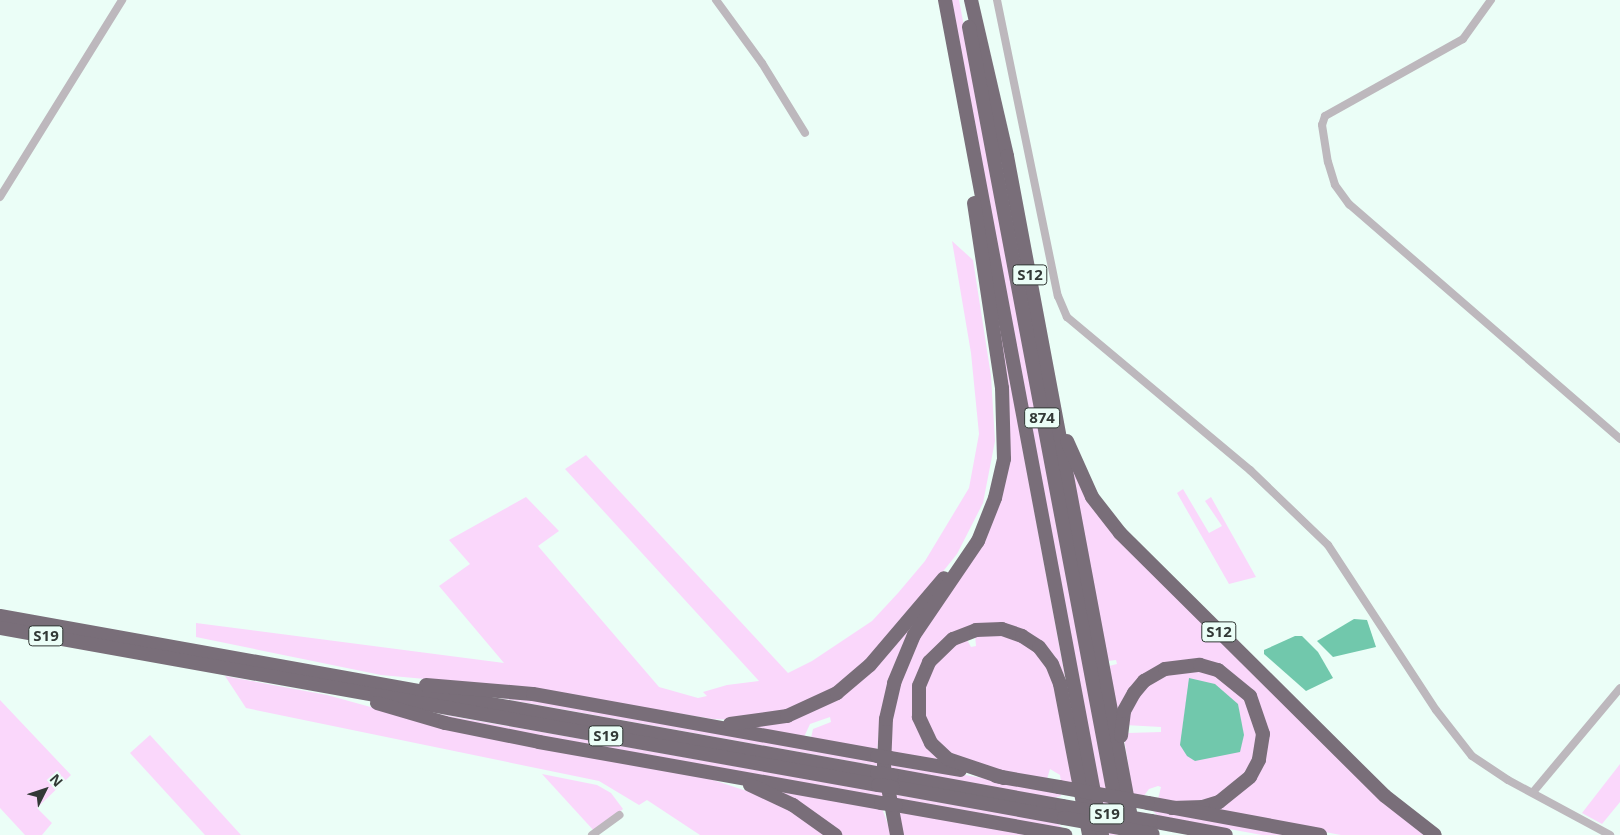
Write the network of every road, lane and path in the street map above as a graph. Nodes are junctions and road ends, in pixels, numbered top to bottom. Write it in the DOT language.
graph roads {
  1 [pos="122,0"];
  2 [pos="716,0"];
  3 [pos="945,0"];
  4 [pos="964,0"];
  5 [pos="971,0"];
  6 [pos="997,0"];
  7 [pos="1491,0"];
  8 [pos="960,79"];
  9 [pos="805,133"];
  10 [pos="0,197"];
  11 [pos="1052,393"];
  12 [pos="1620,439"];
  13 [pos="1002,470"];
  14 [pos="0,616"];
  15 [pos="0,628"];
  16 [pos="363,681"];
  17 [pos="334,688"];
  18 [pos="1620,688"];
  19 [pos="682,722"];
  20 [pos="1121,769"];
  21 [pos="704,772"];
  22 [pos="1004,778"];
  23 [pos="877,779"];
  24 [pos="1534,791"];
  25 [pos="1172,808"];
  26 [pos="620,815"];
  27 [pos="1155,830"];
  28 [pos="592,835"];
  29 [pos="835,835"];
  30 [pos="898,835"];
  31 [pos="1065,835"];
  32 [pos="1089,835"];
  33 [pos="1102,835"];
  34 [pos="1121,835"];
  35 [pos="1134,835"];
  36 [pos="1226,835"];
  37 [pos="1320,835"];
  38 [pos="1435,835"];
  39 [pos="1610,835"];
  1 -- 10 [label="street"];
  2 -- 9 [label="street"];
  3 -- 8 [label="highway"];
  4 -- 34 [label="highway, 874"];
  5 -- 11 [label="highway, S12"];
  6 -- 24 [label="street"];
  7 -- 12 [label="street"];
  8 -- 13 [label="highway"];
  8 -- 33 [label="highway, 874"];
  11 -- 20 [label="highway"];
  11 -- 38 [label="highway, S12"];
  13 -- 19 [label="highway"];
  13 -- 30 [label="highway"];
  14 -- 16 [label="highway, S19"];
  15 -- 17 [label="highway, S19"];
  16 -- 19 [label="highway"];
  16 -- 23 [label="highway, S19"];
  17 -- 21 [label="highway"];
  17 -- 23 [label="highway, S19"];
  18 -- 24 [label="street"];
  19 -- 22 [label="highway"];
  20 -- 25 [label="highway"];
  20 -- 35 [label="highway"];
  21 -- 29 [label="highway"];
  21 -- 31 [label="highway, bridge"];
  22 -- 25 [label="highway, bridge"];
  22 -- 32 [label="highway"];
  23 -- 27 [label="highway, S19, bridge"];
  24 -- 39 [label="street"];
  25 -- 37 [label="highway"];
  26 -- 28 [label="street"];
  27 -- 36 [label="highway, S19"];
}
